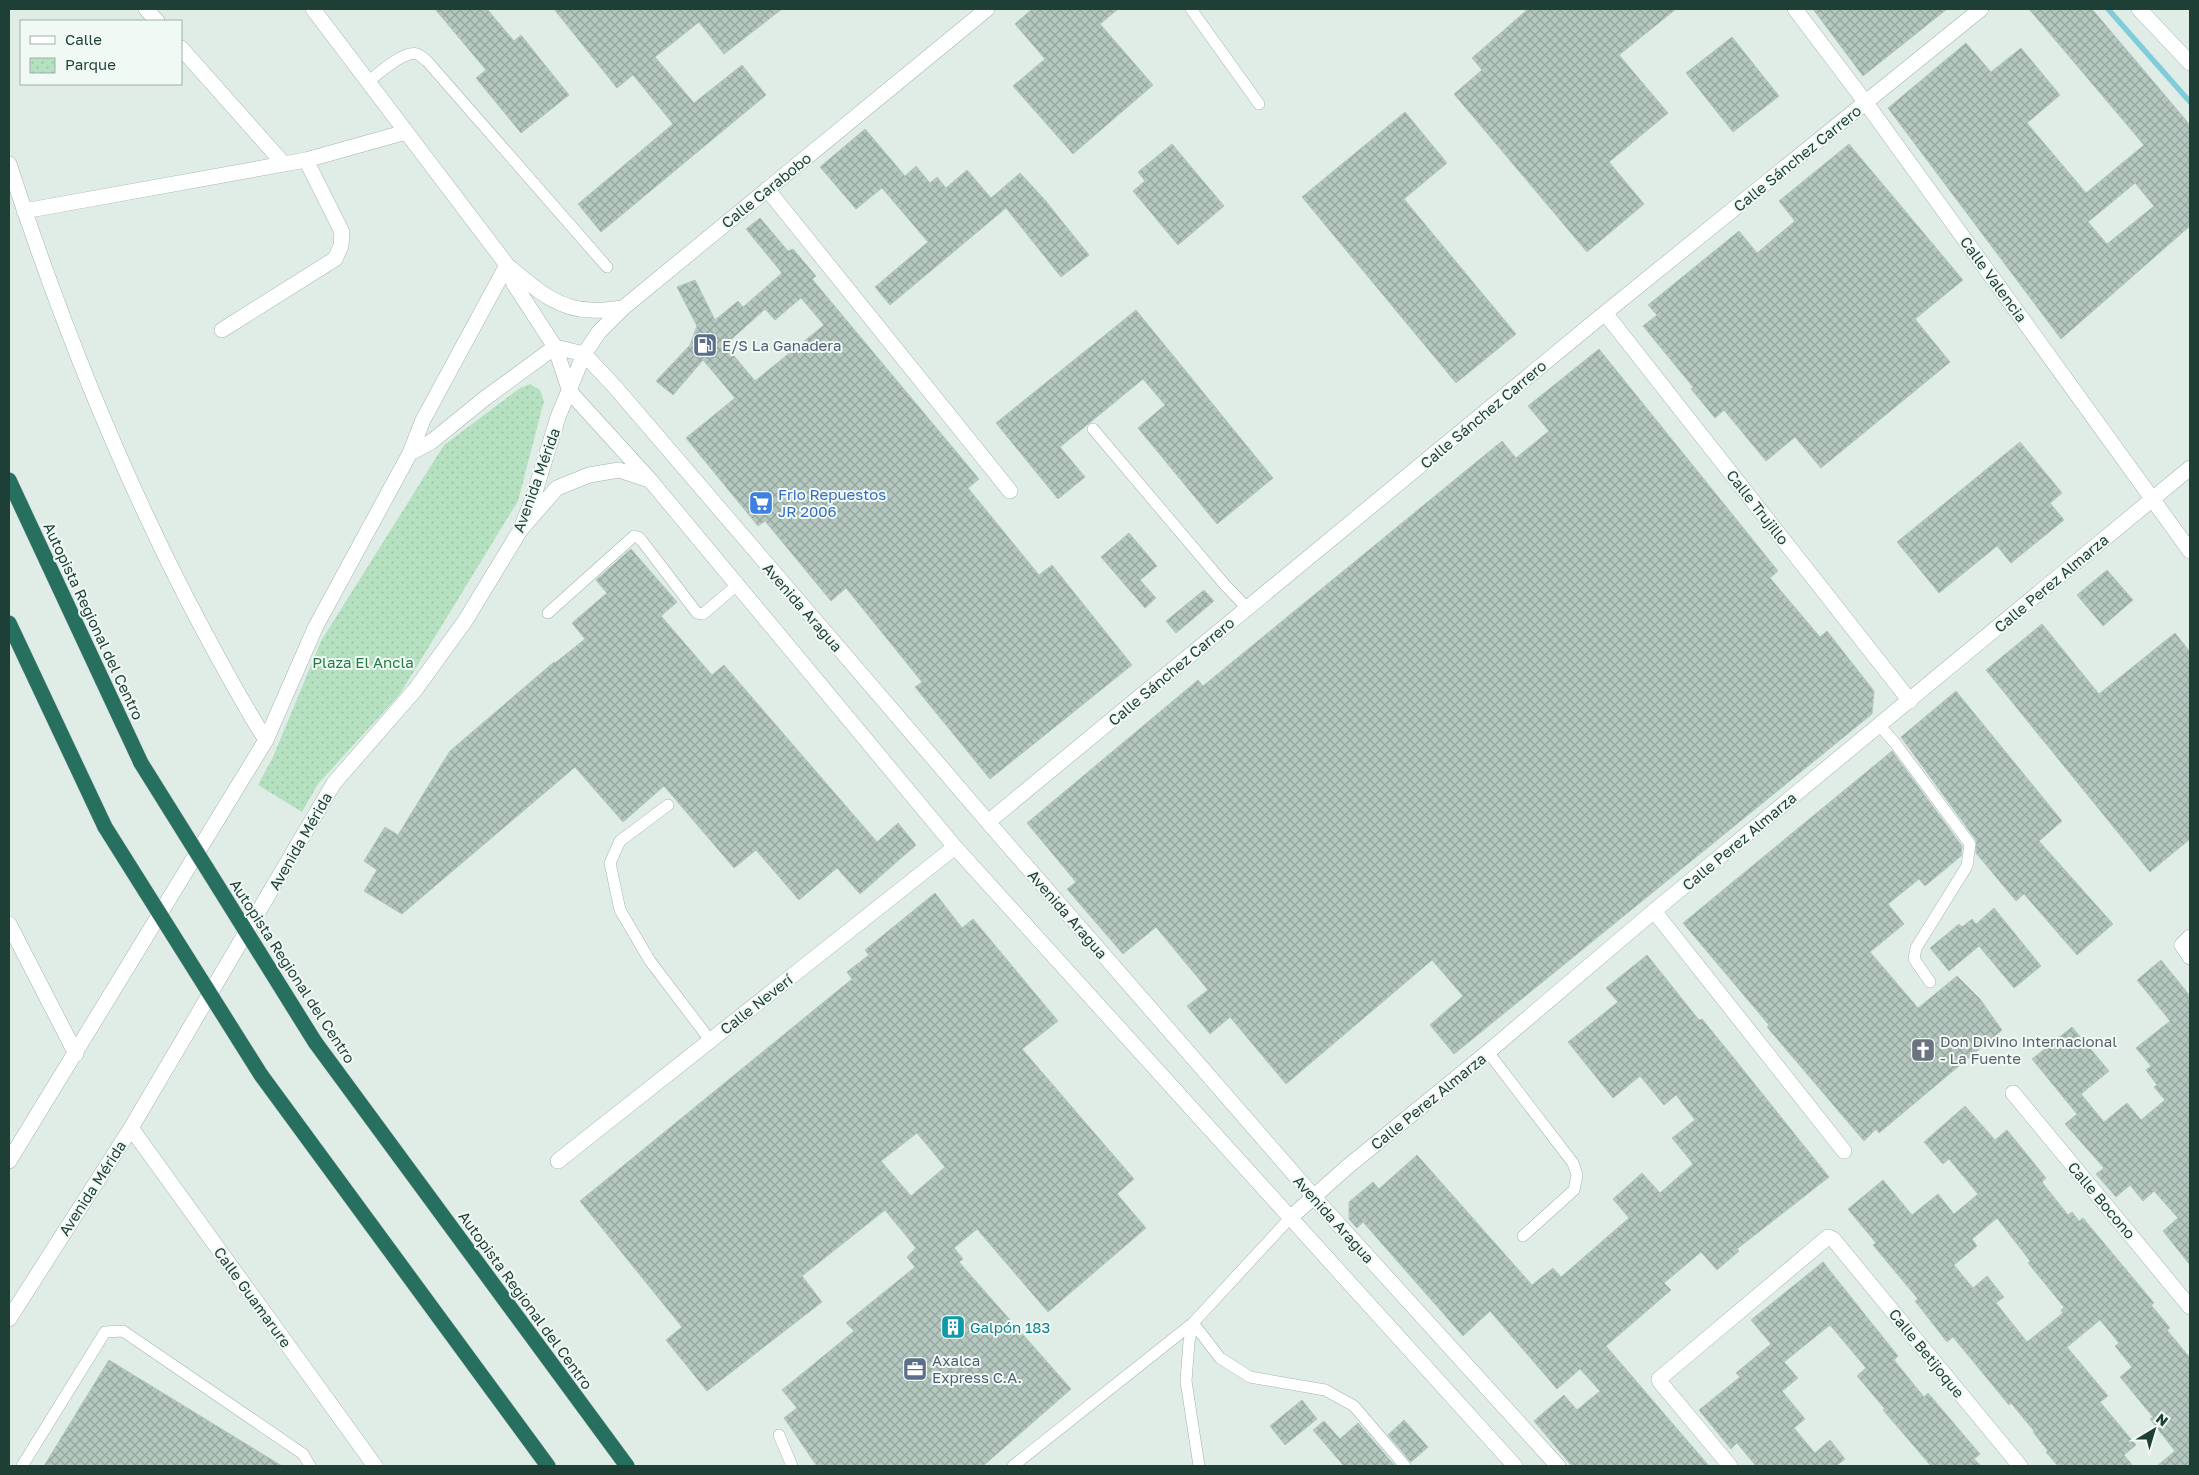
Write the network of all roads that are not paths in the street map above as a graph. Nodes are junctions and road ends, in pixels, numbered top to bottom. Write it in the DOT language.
graph roads {
  1 [pos="146,9"];
  2 [pos="313,9"];
  3 [pos="987,9"];
  4 [pos="1192,9"];
  5 [pos="1795,9"];
  6 [pos="1981,9"];
  7 [pos="2139,9"];
  8 [pos="156,20"];
  9 [pos="182,49"];
  10 [pos="2188,56"];
  11 [pos="368,82"];
  12 [pos="1866,103"];
  13 [pos="1259,104"];
  14 [pos="406,132"];
  15 [pos="306,160"];
  16 [pos="283,163"];
  17 [pos="9,164"];
  18 [pos="767,189"];
  19 [pos="24,212"];
  20 [pos="507,265"];
  21 [pos="607,267"];
  22 [pos="623,308"];
  23 [pos="1605,313"];
  24 [pos="222,330"];
  25 [pos="555,347"];
  26 [pos="584,354"];
  27 [pos="570,392"];
  28 [pos="1093,429"];
  29 [pos="410,453"];
  30 [pos="2190,468"];
  31 [pos="9,480"];
  32 [pos="650,480"];
  33 [pos="1010,491"];
  34 [pos="2154,498"];
  35 [pos="521,529"];
  36 [pos="2190,551"];
  37 [pos="737,585"];
  38 [pos="1247,608"];
  39 [pos="548,613"];
  40 [pos="9,623"];
  41 [pos="1910,701"];
  42 [pos="1879,725"];
  43 [pos="266,740"];
  44 [pos="668,805"];
  45 [pos="988,822"];
  46 [pos="955,847"];
  47 [pos="1654,911"];
  48 [pos="9,924"];
  49 [pos="2190,937"];
  50 [pos="2190,957"];
  51 [pos="1930,982"];
  52 [pos="710,1040"];
  53 [pos="1488,1052"];
  54 [pos="76,1054"];
  55 [pos="2013,1093"];
  56 [pos="131,1128"];
  57 [pos="1844,1151"];
  58 [pos="558,1161"];
  59 [pos="9,1162"];
  60 [pos="1314,1197"];
  61 [pos="1290,1218"];
  62 [pos="1523,1236"];
  63 [pos="2190,1307"];
  64 [pos="9,1319"];
  65 [pos="1193,1323"];
  66 [pos="779,1435"];
  67 [pos="22,1466"];
  68 [pos="310,1466"];
  69 [pos="375,1466"];
  70 [pos="548,1466"];
  71 [pos="627,1466"];
  72 [pos="792,1466"];
  73 [pos="1013,1466"];
  74 [pos="1199,1466"];
  75 [pos="1405,1466"];
  76 [pos="1515,1466"];
  77 [pos="1558,1466"];
  78 [pos="1730,1466"];
  79 [pos="2020,1466"];
  1 -- 8 [label="street"];
  2 -- 11 [label="street"];
  3 -- 18 [label="street, Calle Carabobo"];
  4 -- 13 [label="lane"];
  5 -- 12 [label="street, Calle Valencia"];
  6 -- 12 [label="street, Calle Sánchez Carrero"];
  7 -- 10 [label="street"];
  9 -- 16 [label="street"];
  11 -- 14 [label="street"];
  11 -- 21 [label="lane"];
  12 -- 23 [label="street, Calle Sánchez Carrero"];
  12 -- 34 [label="street, Calle Valencia"];
  14 -- 15 [label="street"];
  14 -- 20 [label="street"];
  15 -- 16 [label="street"];
  15 -- 24 [label="street"];
  16 -- 19 [label="street"];
  17 -- 19 [label="street"];
  18 -- 22 [label="street, Calle Carabobo"];
  18 -- 33 [label="street"];
  19 -- 43 [label="street"];
  20 -- 22 [label="street"];
  20 -- 25 [label="street"];
  20 -- 29 [label="street"];
  22 -- 26 [label="street, Calle Carabobo"];
  23 -- 38 [label="street, Calle Sánchez Carrero"];
  23 -- 41 [label="street, Calle Trujillo"];
  25 -- 26 [label="street"];
  25 -- 27 [label="street"];
  25 -- 29 [label="street"];
  26 -- 27 [label="street, Calle Carabobo"];
  26 -- 45 [label="street, Avenida Aragua"];
  27 -- 32 [label="street, Avenida Aragua"];
  27 -- 35 [label="street, Avenida Mérida"];
  28 -- 38 [label="lane"];
  29 -- 43 [label="street"];
  30 -- 34 [label="street, Calle Perez Almarza"];
  31 -- 71 [label="highway, Autopista Regional del Centro, bridge"];
  32 -- 35 [label="street"];
  32 -- 37 [label="street, Avenida Aragua"];
  34 -- 36 [label="street, Calle Valencia"];
  34 -- 41 [label="street, Calle Perez Almarza"];
  35 -- 56 [label="street, Avenida Mérida"];
  37 -- 39 [label="lane"];
  37 -- 46 [label="street, Avenida Aragua"];
  38 -- 45 [label="street, Calle Sánchez Carrero"];
  40 -- 70 [label="highway, bridge"];
  41 -- 42 [label="street, Calle Perez Almarza"];
  42 -- 47 [label="street, Calle Perez Almarza"];
  42 -- 51 [label="lane"];
  43 -- 54 [label="street"];
  44 -- 52 [label="lane"];
  45 -- 60 [label="street, Avenida Aragua"];
  46 -- 52 [label="street, Calle Neverí"];
  46 -- 61 [label="street, Avenida Aragua"];
  47 -- 53 [label="street, Calle Perez Almarza"];
  47 -- 57 [label="street"];
  48 -- 54 [label="street"];
  49 -- 50 [label="street"];
  52 -- 58 [label="street, Calle Neverí"];
  53 -- 60 [label="street, Calle Perez Almarza"];
  53 -- 62 [label="lane"];
  54 -- 59 [label="street"];
  55 -- 63 [label="street, Calle Bocono"];
  56 -- 64 [label="street, Avenida Mérida"];
  56 -- 69 [label="street, Calle Guamarure"];
  60 -- 61 [label="street, Calle Perez Almarza"];
  60 -- 77 [label="street, Avenida Aragua"];
  61 -- 65 [label="lane"];
  61 -- 76 [label="street, Avenida Aragua"];
  65 -- 73 [label="lane"];
  65 -- 74 [label="lane"];
  65 -- 75 [label="lane"];
  66 -- 72 [label="lane"];
  67 -- 68 [label="lane"];
  78 -- 79 [label="street, Calle Betijoque"];
}
